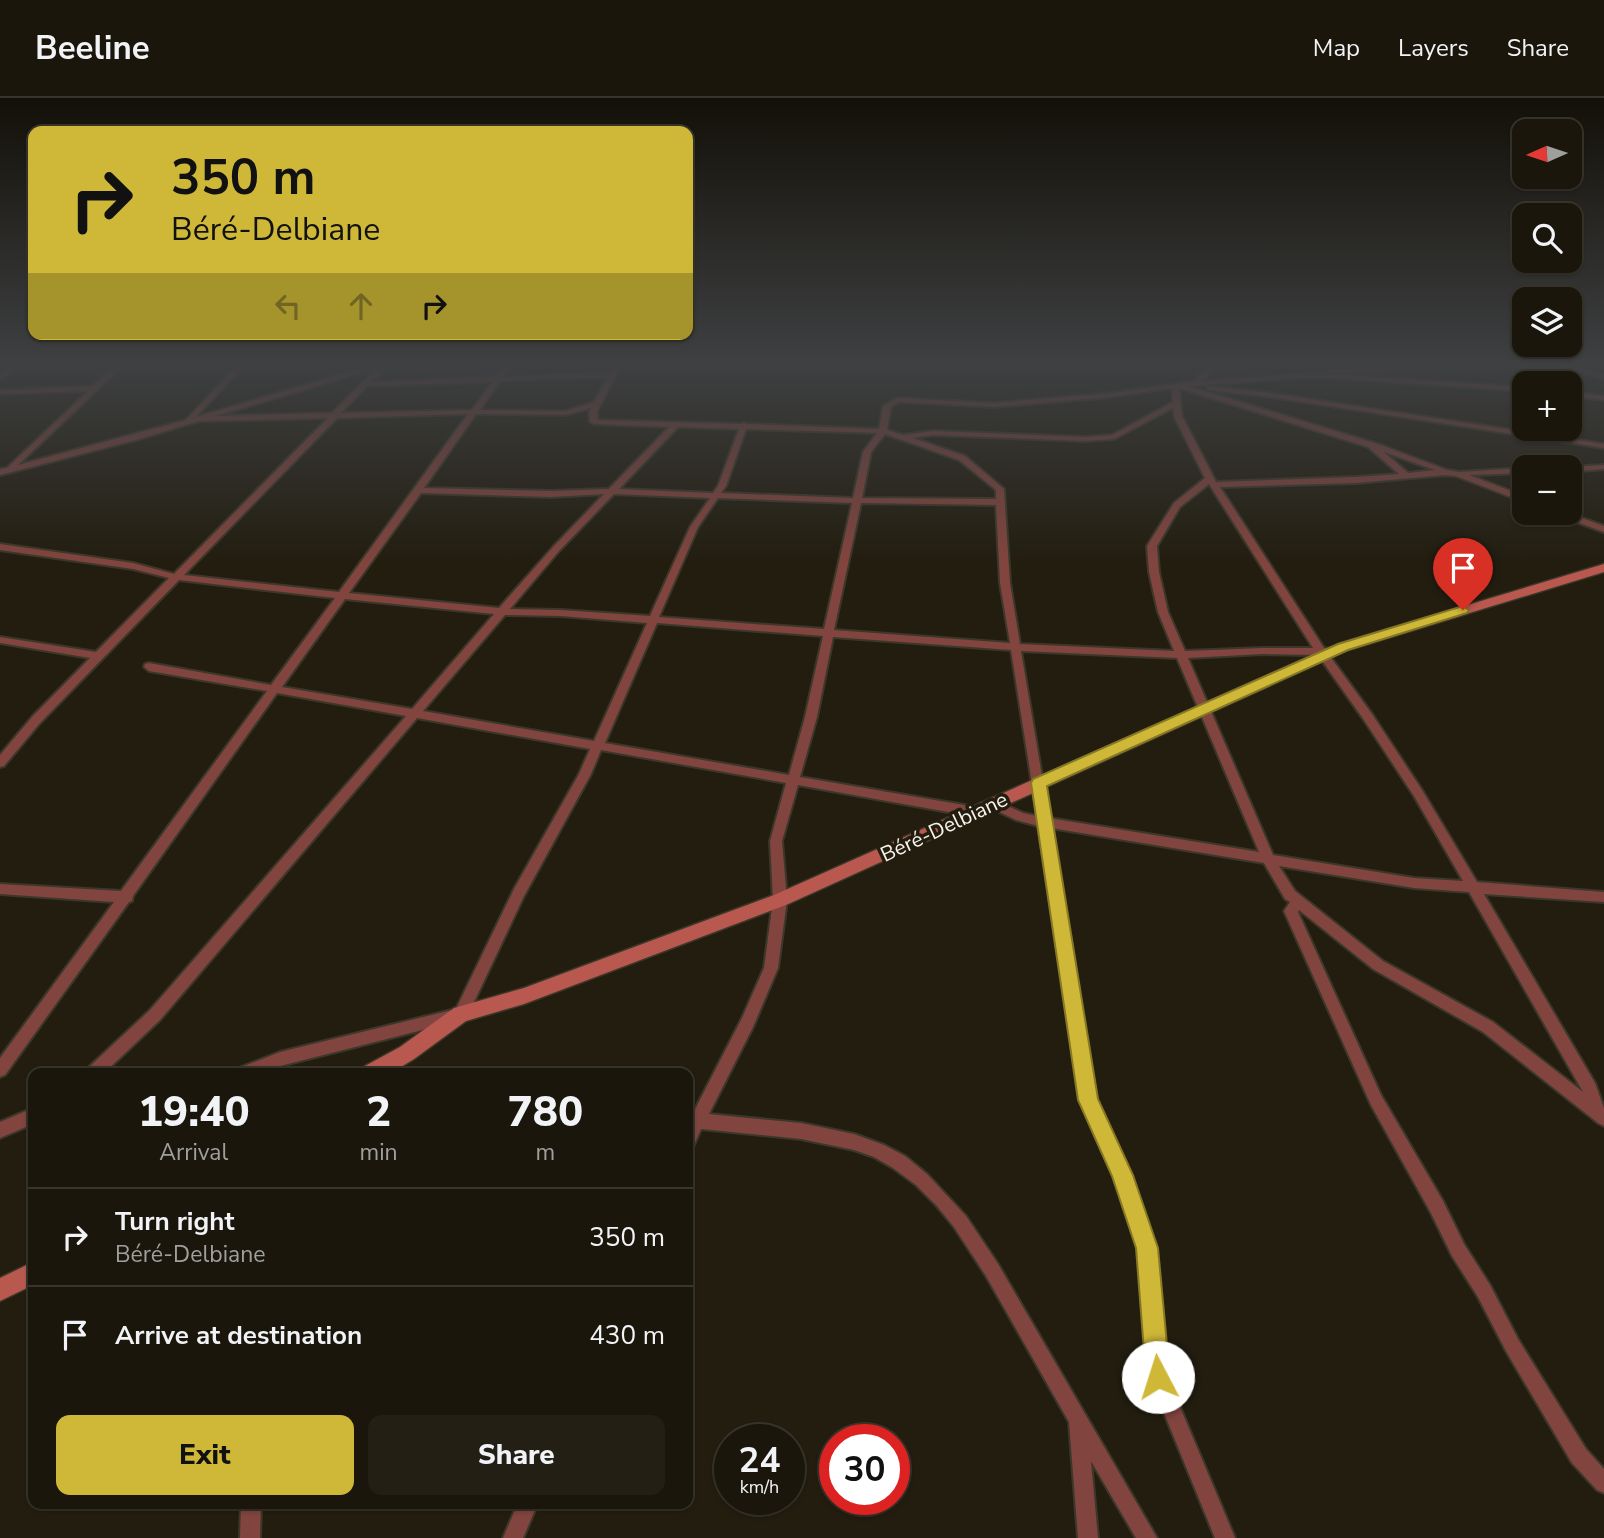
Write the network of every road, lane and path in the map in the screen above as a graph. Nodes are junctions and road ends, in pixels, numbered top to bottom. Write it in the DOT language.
graph roads {
  1 [pos="51,429"];
  2 [pos="159,429"];
  3 [pos="321,429"];
  4 [pos="463,429"];
  5 [pos="671,429"];
  6 [pos="742,429"];
  7 [pos="861,429"];
  8 [pos="1129,429"];
  9 [pos="1185,429"];
  10 [pos="1318,429"];
  11 [pos="1494,429"];
  12 [pos="883,430"];
  13 [pos="902,437"];
  14 [pos="1372,446"];
  15 [pos="1604,446"];
  16 [pos="11,467"];
  17 [pos="1604,467"];
  18 [pos="1582,468"];
  19 [pos="1512,471"];
  20 [pos="0,472"];
  21 [pos="1445,472"];
  22 [pos="1458,474"];
  23 [pos="1406,475"];
  24 [pos="1212,482"];
  25 [pos="420,490"];
  26 [pos="612,491"];
  27 [pos="1512,494"];
  28 [pos="715,497"];
  29 [pos="858,502"];
  30 [pos="1000,502"];
  31 [pos="1582,521"];
  32 [pos="1604,529"];
  33 [pos="0,547"];
  34 [pos="1604,568"];
  35 [pos="176,577"];
  36 [pos="344,596"];
  37 [pos="503,612"];
  38 [pos="654,620"];
  39 [pos="830,633"];
  40 [pos="0,640"];
  41 [pos="1015,647"];
  42 [pos="1325,653"];
  43 [pos="1181,655"];
  44 [pos="99,656"];
  45 [pos="149,667"];
  46 [pos="275,689"];
  47 [pos="1203,708"];
  48 [pos="412,715"];
  49 [pos="598,746"];
  50 [pos="0,763"];
  51 [pos="792,780"];
  52 [pos="1038,783"];
  53 [pos="993,804"];
  54 [pos="976,813"];
  55 [pos="1043,822"];
  56 [pos="1269,861"];
  57 [pos="1473,886"];
  58 [pos="0,889"];
  59 [pos="127,897"];
  60 [pos="1604,897"];
  61 [pos="780,900"];
  62 [pos="1298,902"];
  63 [pos="461,1014"];
  64 [pos="407,1053"];
  65 [pos="98,1068"];
  66 [pos="257,1068"];
  67 [pos="381,1068"];
  68 [pos="399,1068"];
  69 [pos="0,1070"];
  70 [pos="1599,1112"];
  71 [pos="28,1118"];
  72 [pos="697,1121"];
  73 [pos="693,1129"];
  74 [pos="0,1130"];
  75 [pos="28,1276"];
  76 [pos="0,1290"];
  77 [pos="1077,1418"];
  78 [pos="1604,1483"];
  79 [pos="251,1509"];
  80 [pos="525,1509"];
  81 [pos="250,1538"];
  82 [pos="513,1538"];
  83 [pos="1088,1538"];
  84 [pos="1147,1538"];
  85 [pos="1225,1538"];
  1 -- 16 [label="street"];
  2 -- 16 [label="street"];
  3 -- 35 [label="street"];
  4 -- 25 [label="street"];
  5 -- 26 [label="street"];
  6 -- 28 [label="street"];
  7 -- 12 [label="street"];
  8 -- 13 [label="street"];
  9 -- 24 [label="street"];
  10 -- 14 [label="street"];
  11 -- 15 [label="street"];
  12 -- 13 [label="street"];
  12 -- 29 [label="street"];
  13 -- 30 [label="street"];
  14 -- 21 [label="street"];
  14 -- 23 [label="street"];
  16 -- 20 [label="street"];
  17 -- 18 [label="street"];
  19 -- 22 [label="street"];
  21 -- 22 [label="street"];
  21 -- 23 [label="street"];
  22 -- 27 [label="street"];
  23 -- 24 [label="street"];
  24 -- 42 [label="street"];
  24 -- 43 [label="street"];
  25 -- 26 [label="street"];
  25 -- 36 [label="street"];
  26 -- 28 [label="street"];
  26 -- 37 [label="street"];
  28 -- 29 [label="street"];
  28 -- 38 [label="street"];
  29 -- 30 [label="street"];
  29 -- 39 [label="street"];
  30 -- 41 [label="street"];
  31 -- 32 [label="street"];
  33 -- 35 [label="street"];
  34 -- 42 [label="street, Béré-Delbiane"];
  35 -- 36 [label="street"];
  35 -- 44 [label="street"];
  36 -- 37 [label="street"];
  36 -- 46 [label="street"];
  37 -- 38 [label="street"];
  37 -- 48 [label="street"];
  38 -- 39 [label="street"];
  38 -- 49 [label="street"];
  39 -- 41 [label="street"];
  39 -- 51 [label="street"];
  40 -- 44 [label="street"];
  41 -- 43 [label="street"];
  41 -- 52 [label="street"];
  42 -- 43 [label="street"];
  42 -- 47 [label="street, Béré-Delbiane"];
  42 -- 57 [label="street"];
  43 -- 47 [label="street"];
  44 -- 50 [label="street"];
  45 -- 46 [label="street"];
  46 -- 48 [label="street"];
  46 -- 59 [label="street"];
  47 -- 52 [label="street, Béré-Delbiane"];
  47 -- 56 [label="street"];
  48 -- 49 [label="street"];
  48 -- 65 [label="street"];
  49 -- 51 [label="street"];
  49 -- 63 [label="street"];
  51 -- 54 [label="street"];
  51 -- 61 [label="street"];
  52 -- 53 [label="street, Béré-Delbiane"];
  52 -- 55 [label="street"];
  53 -- 54 [label="street, Béré-Delbiane"];
  53 -- 55 [label="street"];
  54 -- 61 [label="street, Béré-Delbiane"];
  55 -- 56 [label="street"];
  55 -- 85 [label="street"];
  56 -- 57 [label="street"];
  56 -- 62 [label="street"];
  57 -- 60 [label="street"];
  57 -- 70 [label="street"];
  58 -- 59 [label="street"];
  59 -- 69 [label="street"];
  61 -- 63 [label="street, Béré-Delbiane"];
  61 -- 72 [label="street"];
  62 -- 70 [label="street"];
  62 -- 78 [label="street"];
  63 -- 64 [label="street, Béré-Delbiane"];
  63 -- 66 [label="street"];
  64 -- 67 [label="street, Béré-Delbiane"];
  64 -- 68 [label="street"];
  71 -- 74 [label="street"];
  72 -- 73 [label="street"];
  72 -- 77 [label="street"];
  75 -- 76 [label="street"];
  77 -- 83 [label="street"];
  77 -- 84 [label="street"];
  79 -- 81 [label="street"];
  80 -- 82 [label="street"];
}
